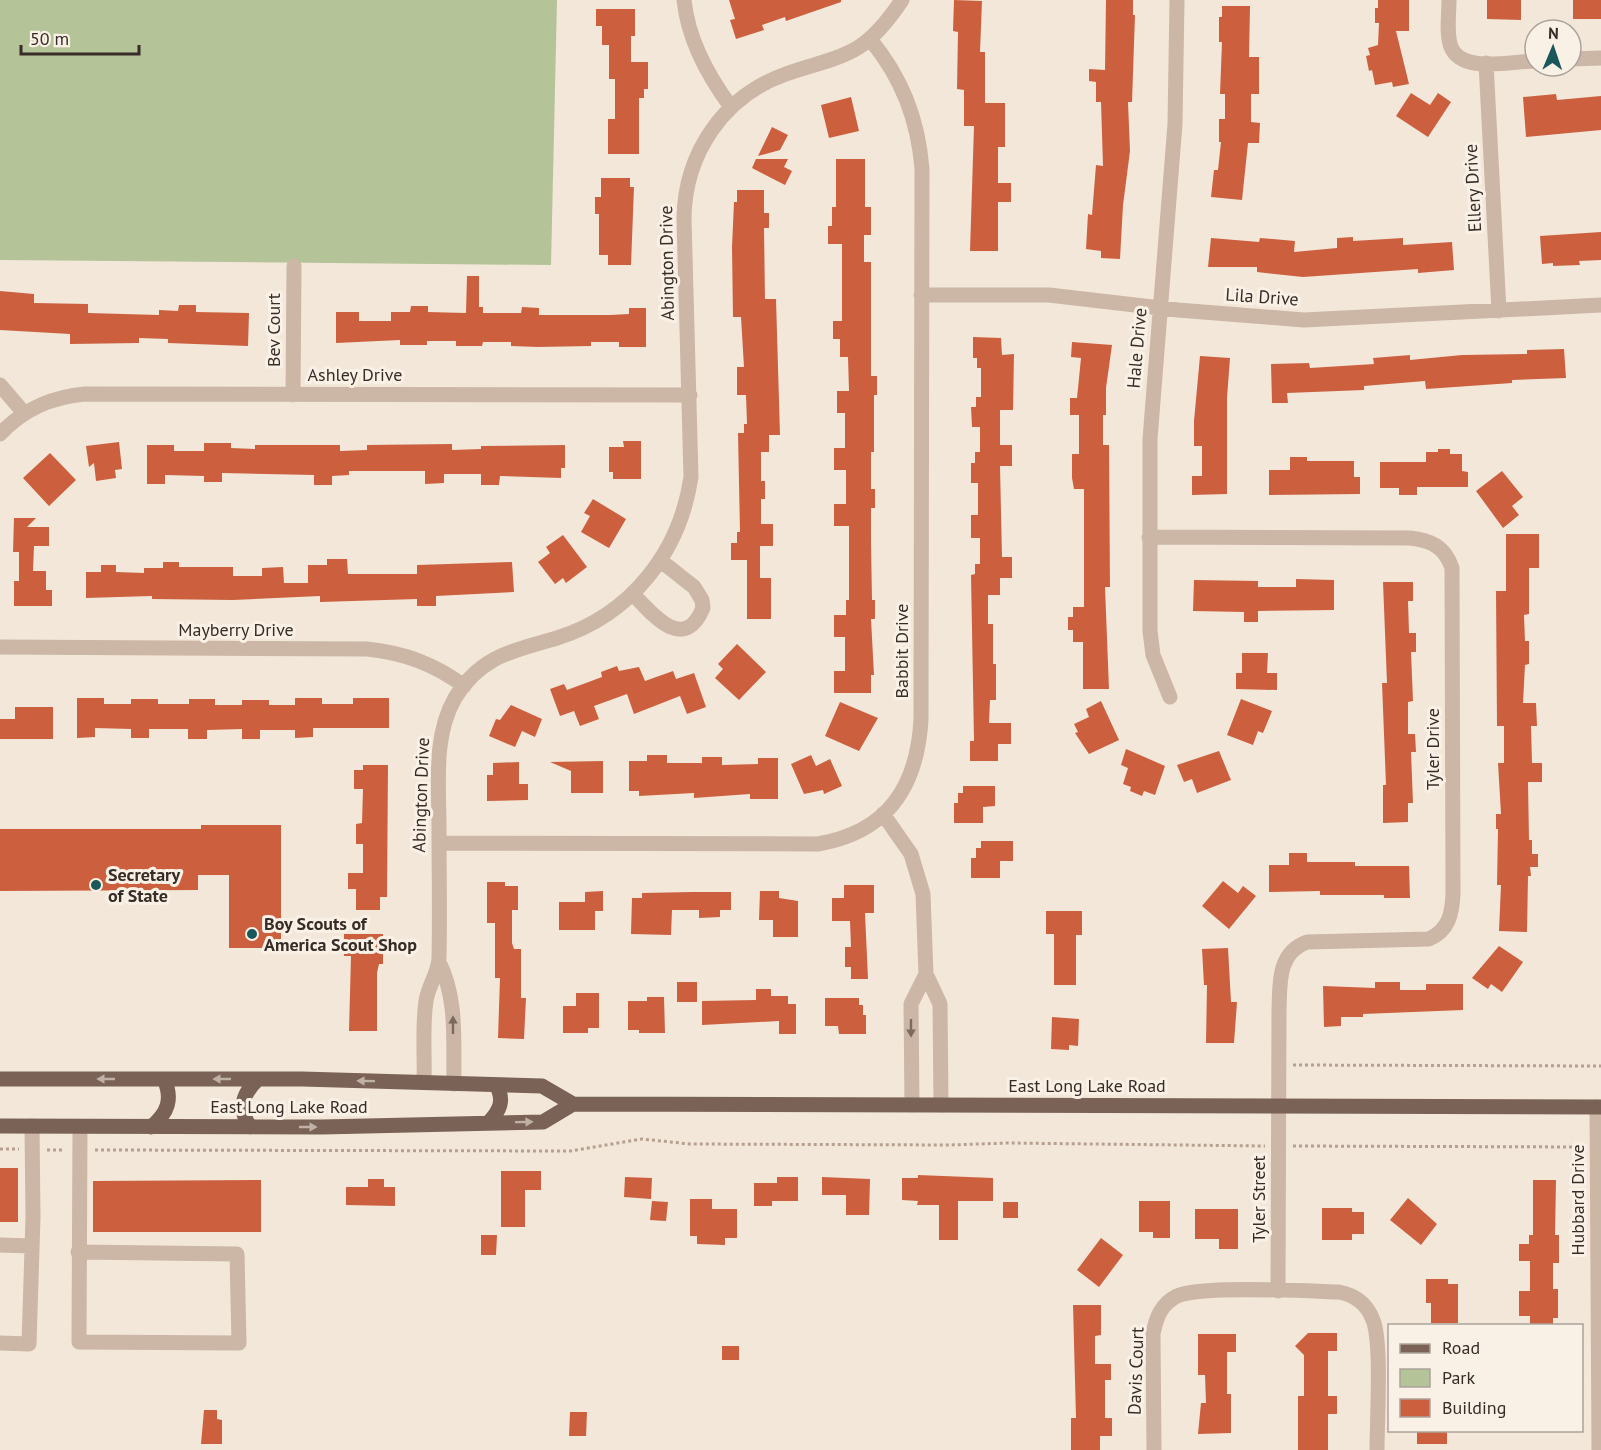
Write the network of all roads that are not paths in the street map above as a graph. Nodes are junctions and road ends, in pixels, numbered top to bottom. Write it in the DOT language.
graph roads {
  1 [pos="684,0"];
  2 [pos="902,0"];
  3 [pos="1177,0"];
  4 [pos="1449,0"];
  5 [pos="870,39"];
  6 [pos="1601,58"];
  7 [pos="1583,59"];
  8 [pos="1523,61"];
  9 [pos="1486,63"];
  10 [pos="731,107"];
  11 [pos="294,266"];
  12 [pos="921,295"];
  13 [pos="1601,305"];
  14 [pos="1160,308"];
  15 [pos="1499,310"];
  16 [pos="0,385"];
  17 [pos="293,395"];
  18 [pos="690,395"];
  19 [pos="24,414"];
  20 [pos="0,434"];
  21 [pos="1149,537"];
  22 [pos="661,561"];
  23 [pos="633,594"];
  24 [pos="0,647"];
  25 [pos="464,686"];
  26 [pos="1170,697"];
  27 [pos="883,814"];
  28 [pos="439,843"];
  29 [pos="439,962"];
  30 [pos="926,974"];
  31 [pos="0,1079"];
  32 [pos="164,1079"];
  33 [pos="258,1079"];
  34 [pos="424,1082"];
  35 [pos="454,1084"];
  36 [pos="496,1085"];
  37 [pos="573,1104"];
  38 [pos="912,1105"];
  39 [pos="941,1105"];
  40 [pos="1279,1106"];
  41 [pos="1599,1107"];
  42 [pos="488,1123"];
  43 [pos="0,1126"];
  44 [pos="32,1126"];
  45 [pos="80,1126"];
  46 [pos="151,1127"];
  47 [pos="250,1127"];
  48 [pos="0,1245"];
  49 [pos="32,1246"];
  50 [pos="78,1252"];
  51 [pos="1278,1292"];
  52 [pos="1600,1293"];
  53 [pos="0,1343"];
  54 [pos="1600,1434"];
  55 [pos="1154,1450"];
  56 [pos="1377,1450"];
  57 [pos="1599,1450"];
  1 -- 10 [label="street"];
  2 -- 5 [label="street, Abington Drive"];
  3 -- 14 [label="street, Hale Drive"];
  4 -- 9 [label="street"];
  5 -- 10 [label="street, Abington Drive"];
  5 -- 12 [label="street, Babbit Drive"];
  6 -- 7 [label="street"];
  8 -- 9 [label="street"];
  9 -- 15 [label="street, Ellery Drive"];
  10 -- 18 [label="street, Abington Drive"];
  11 -- 17 [label="street, Bev Court"];
  12 -- 14 [label="street, Lila Drive"];
  12 -- 27 [label="street, Babbit Drive"];
  13 -- 15 [label="street, Lila Drive"];
  14 -- 15 [label="street, Lila Drive"];
  14 -- 21 [label="street, Hale Drive"];
  16 -- 19 [label="street"];
  17 -- 18 [label="street, Ashley Drive"];
  17 -- 19 [label="street, Ashley Drive"];
  18 -- 22 [label="street, Abington Drive"];
  19 -- 20 [label="street, Ashley Drive"];
  21 -- 26 [label="street, Hale Drive"];
  21 -- 40 [label="street, Tyler Drive"];
  22 -- 23 [label="street, Abington Drive"];
  22 -- 23 [label="street"];
  23 -- 25 [label="street, Abington Drive"];
  24 -- 25 [label="street, Mayberry Drive"];
  25 -- 28 [label="street, Abington Drive"];
  27 -- 28 [label="street, Babbit Drive"];
  27 -- 30 [label="street"];
  28 -- 29 [label="street, Abington Drive"];
  29 -- 34 [label="street, Abington Drive"];
  35 -- 29 [label="street, Abington Drive, one-way"];
  30 -- 38 [label="street, one-way"];
  30 -- 39 [label="street"];
  32 -- 31 [label="main road, East Long Lake Road, one-way"];
  33 -- 32 [label="main road, East Long Lake Road, one-way"];
  32 -- 46 [label="main road"];
  34 -- 33 [label="main road, East Long Lake Road, one-way"];
  33 -- 47 [label="main road"];
  34 -- 35 [label="main road, East Long Lake Road"];
  35 -- 36 [label="main road, East Long Lake Road"];
  36 -- 37 [label="main road, East Long Lake Road"];
  36 -- 42 [label="main road"];
  37 -- 38 [label="main road, East Long Lake Road"];
  42 -- 37 [label="main road, East Long Lake Road, one-way"];
  38 -- 39 [label="main road, East Long Lake Road"];
  39 -- 40 [label="main road, East Long Lake Road"];
  40 -- 41 [label="main road, East Long Lake Road"];
  40 -- 51 [label="street, Tyler Street"];
  41 -- 52 [label="street, Hubbard Drive"];
  47 -- 42 [label="main road, East Long Lake Road, one-way"];
  43 -- 44 [label="main road, East Long Lake Road"];
  44 -- 45 [label="main road, East Long Lake Road"];
  44 -- 49 [label="street"];
  45 -- 46 [label="main road, East Long Lake Road"];
  45 -- 50 [label="street"];
  46 -- 47 [label="main road, East Long Lake Road"];
  48 -- 49 [label="street"];
  49 -- 53 [label="street"];
  50 -- 50 [label="street"];
  51 -- 55 [label="street, Davis Court"];
  51 -- 56 [label="street, Davis Court"];
  52 -- 54 [label="street, Hubbard Drive"];
  54 -- 57 [label="street, Hubbard Drive"];
}
